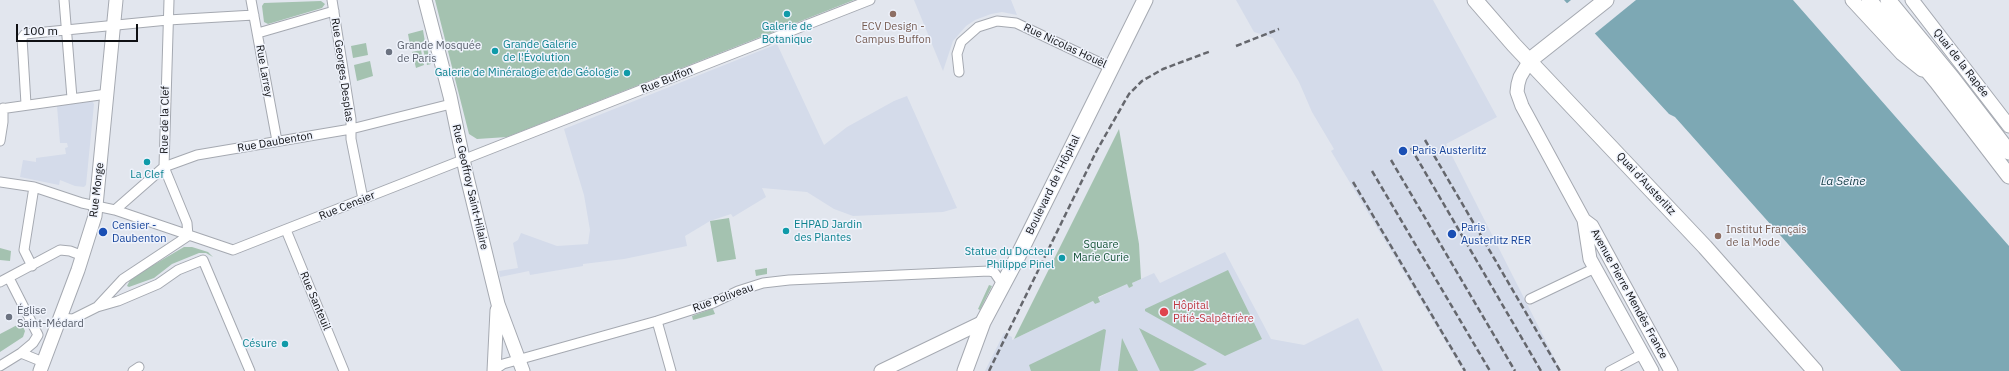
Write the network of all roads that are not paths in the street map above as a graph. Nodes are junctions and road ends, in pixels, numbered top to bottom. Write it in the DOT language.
graph roads {
  1 [pos="64,0"];
  2 [pos="116,0"];
  3 [pos="169,0"];
  4 [pos="251,0"];
  5 [pos="332,0"];
  6 [pos="425,0"];
  7 [pos="870,0"];
  8 [pos="1145,0"];
  9 [pos="1475,0"];
  10 [pos="1606,0"];
  11 [pos="1852,0"];
  12 [pos="1869,0"];
  13 [pos="1888,0"];
  14 [pos="1902,0"];
  15 [pos="1912,0"];
  16 [pos="334,11"];
  17 [pos="254,15"];
  18 [pos="168,20"];
  19 [pos="113,25"];
  20 [pos="67,30"];
  21 [pos="258,33"];
  22 [pos="1536,56"];
  23 [pos="1111,68"];
  24 [pos="959,72"];
  25 [pos="1953,79"];
  26 [pos="1937,82"];
  27 [pos="107,94"];
  28 [pos="72,98"];
  29 [pos="26,104"];
  30 [pos="451,104"];
  31 [pos="1,109"];
  32 [pos="2009,126"];
  33 [pos="351,129"];
  34 [pos="0,140"];
  35 [pos="277,142"];
  36 [pos="2009,152"];
  37 [pos="464,160"];
  38 [pos="164,167"];
  39 [pos="2009,176"];
  40 [pos="0,182"];
  41 [pos="34,187"];
  42 [pos="363,199"];
  43 [pos="96,206"];
  44 [pos="115,210"];
  45 [pos="1584,220"];
  46 [pos="286,230"];
  47 [pos="188,236"];
  48 [pos="83,256"];
  49 [pos="32,266"];
  50 [pos="1595,268"];
  51 [pos="9,278"];
  52 [pos="0,282"];
  53 [pos="1003,284"];
  54 [pos="1530,299"];
  55 [pos="498,304"];
  56 [pos="97,307"];
  57 [pos="60,318"];
  58 [pos="657,321"];
  59 [pos="982,322"];
  60 [pos="35,339"];
  61 [pos="51,340"];
  62 [pos="21,353"];
  63 [pos="1642,354"];
  64 [pos="31,356"];
  65 [pos="521,365"];
  66 [pos="0,366"];
  67 [pos="41,366"];
  68 [pos="250,371"];
  69 [pos="344,371"];
  70 [pos="494,371"];
  71 [pos="671,371"];
  72 [pos="881,371"];
  73 [pos="965,371"];
  74 [pos="1610,371"];
  75 [pos="1652,371"];
  76 [pos="1671,371"];
  77 [pos="1815,371"];
  1 -- 20 [label="street"];
  2 -- 19 [label="street, Rue Monge"];
  3 -- 18 [label="street, Rue de la Clef"];
  4 -- 17 [label="street, Rue Larrey"];
  5 -- 16 [label="street, Rue Georges Desplas"];
  6 -- 30 [label="street, Rue Geoffroy Saint-Hilaire"];
  7 -- 37 [label="street, Rue Buffon"];
  8 -- 23 [label="main road, Boulevard de l'Hôpital"];
  9 -- 22 [label="main road, Quai d'Austerlitz"];
  10 -- 22 [label="main road"];
  11 -- 26 [label="street"];
  12 -- 26 [label="main road"];
  13 -- 25 [label="main road, Quai de la Rapée"];
  14 -- 25 [label="street, Quai de la Rapée"];
  15 -- 32 [label="street, Quai de la Rapée"];
  16 -- 21 [label="street"];
  16 -- 33 [label="street, Rue Georges Desplas"];
  17 -- 18 [label="street"];
  17 -- 21 [label="street, Rue Larrey"];
  18 -- 19 [label="street"];
  18 -- 38 [label="street, Rue de la Clef"];
  19 -- 20 [label="street"];
  19 -- 27 [label="street, Rue Monge"];
  20 -- 28 [label="street"];
  20 -- 29 [label="street"];
  21 -- 35 [label="street, Rue Larrey"];
  22 -- 45 [label="street, Avenue Pierre Mendès France"];
  22 -- 77 [label="main road, Quai d'Austerlitz"];
  23 -- 24 [label="street, Rue Nicolas Houël"];
  23 -- 53 [label="main road, Boulevard de l'Hôpital"];
  25 -- 36 [label="main road, Quai de la Rapée"];
  26 -- 39 [label="main road"];
  27 -- 28 [label="street"];
  27 -- 43 [label="street, Rue Monge"];
  28 -- 29 [label="street"];
  29 -- 31 [label="street"];
  30 -- 33 [label="street, Rue Daubenton"];
  30 -- 37 [label="street, Rue Geoffroy Saint-Hilaire"];
  31 -- 34 [label="street"];
  33 -- 35 [label="street, Rue Daubenton"];
  33 -- 42 [label="street, Rue Georges Desplas"];
  35 -- 38 [label="street, Rue Daubenton"];
  37 -- 42 [label="street, Rue Censier"];
  37 -- 55 [label="street, Rue Geoffroy Saint-Hilaire"];
  38 -- 44 [label="street, Rue Daubenton"];
  38 -- 47 [label="street, Rue de la Clef"];
  40 -- 41 [label="street"];
  41 -- 43 [label="street"];
  41 -- 49 [label="street"];
  42 -- 46 [label="street, Rue Censier"];
  43 -- 44 [label="street"];
  43 -- 48 [label="street, Rue Monge"];
  44 -- 47 [label="street"];
  45 -- 50 [label="street, Avenue Pierre Mendès France"];
  45 -- 76 [label="street, Avenue Pierre Mendès France"];
  46 -- 47 [label="street, Rue Censier"];
  46 -- 69 [label="street, Rue Santeuil"];
  47 -- 56 [label="street"];
  48 -- 49 [label="street"];
  48 -- 57 [label="street, Rue Monge"];
  49 -- 51 [label="street"];
  50 -- 54 [label="street"];
  50 -- 63 [label="street, Avenue Pierre Mendès France"];
  51 -- 52 [label="street"];
  51 -- 60 [label="street"];
  53 -- 58 [label="street, Rue Poliveau"];
  53 -- 59 [label="main road, Boulevard de l'Hôpital"];
  55 -- 65 [label="street, Rue Geoffroy Saint-Hilaire"];
  55 -- 70 [label="street"];
  56 -- 57 [label="street"];
  56 -- 68 [label="street"];
  57 -- 61 [label="street, Rue Monge"];
  58 -- 65 [label="street, Rue Poliveau"];
  58 -- 71 [label="street"];
  59 -- 72 [label="street"];
  59 -- 73 [label="main road, Boulevard de l'Hôpital"];
  60 -- 61 [label="street"];
  60 -- 62 [label="street"];
  60 -- 64 [label="street"];
  61 -- 67 [label="street, Rue Monge"];
  62 -- 64 [label="street"];
  62 -- 66 [label="street"];
  63 -- 74 [label="street"];
  63 -- 75 [label="street, Avenue Pierre Mendès France"];
  64 -- 67 [label="street"];
  65 -- 70 [label="street, Rue Poliveau"];
}
